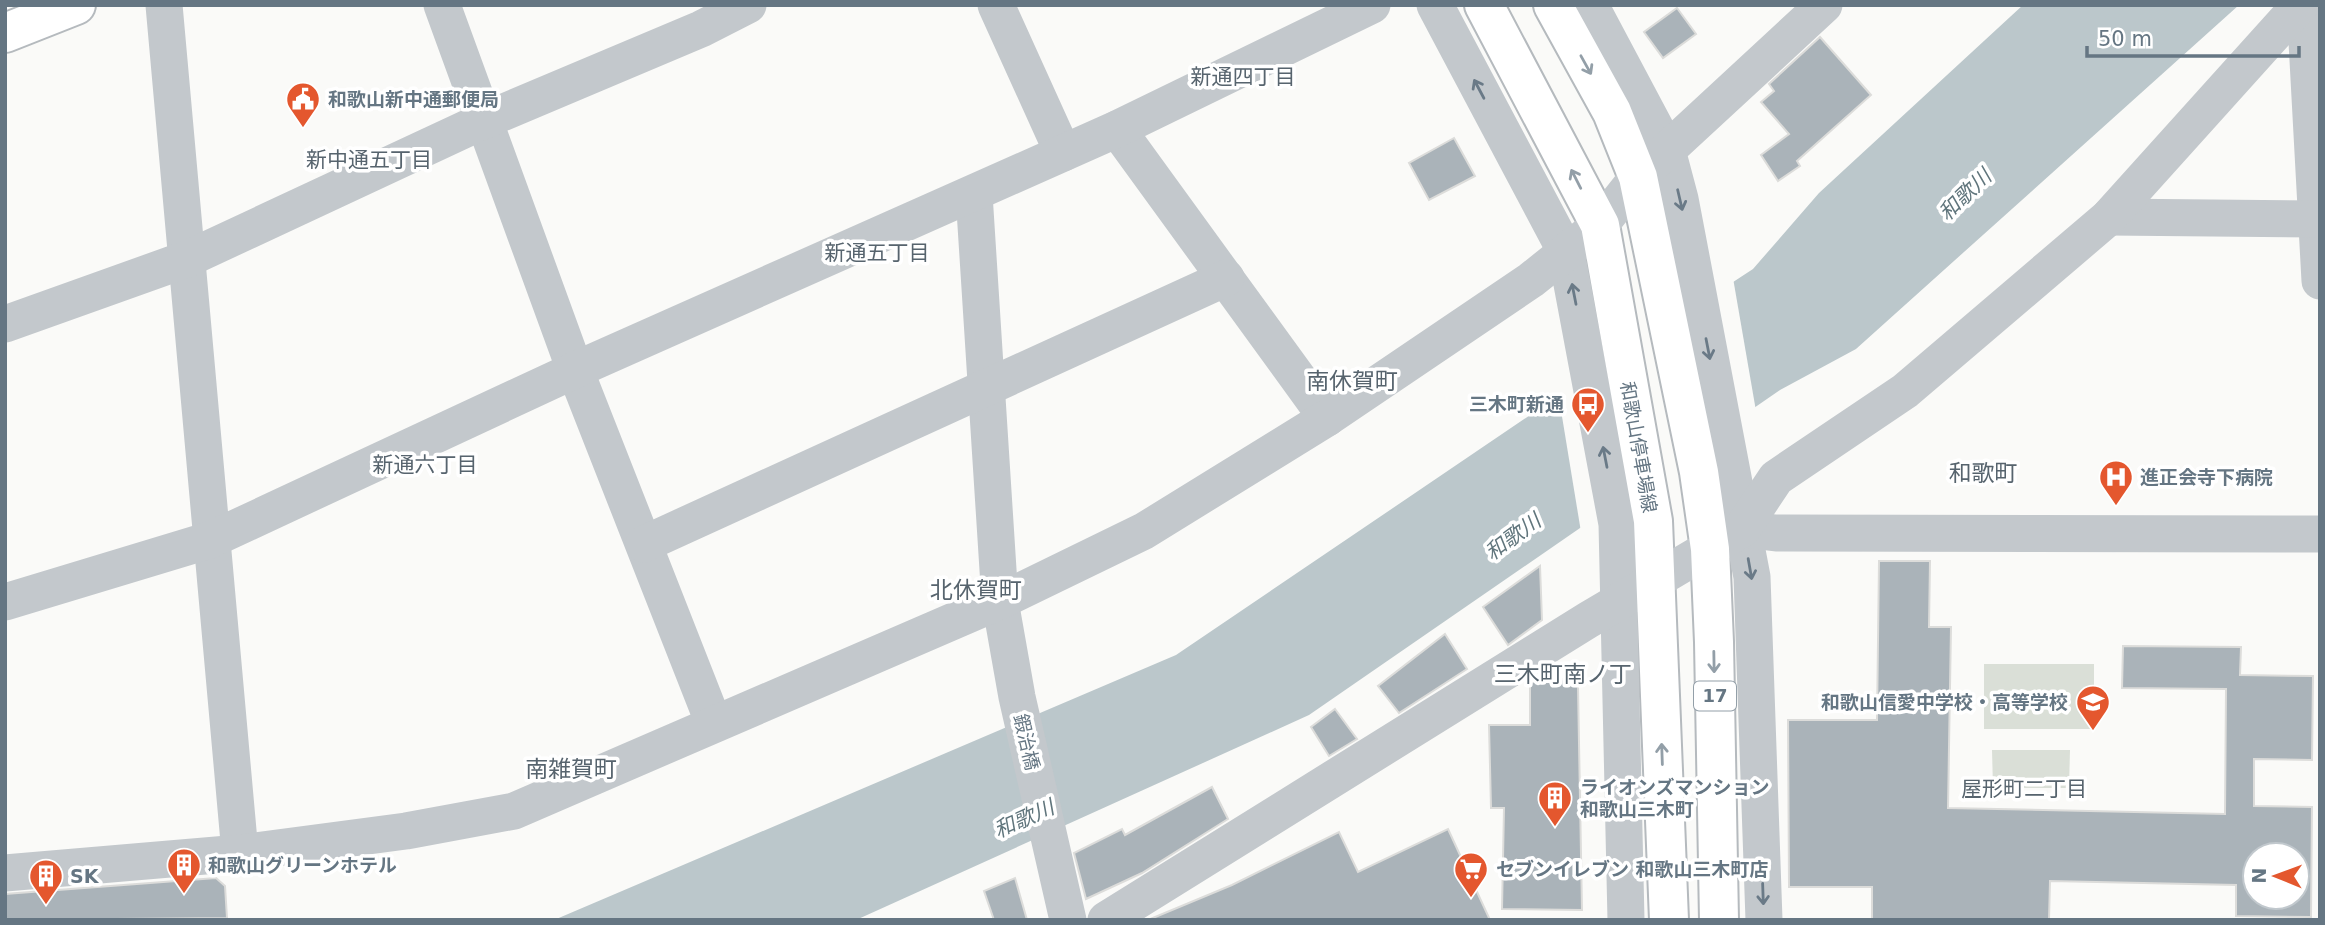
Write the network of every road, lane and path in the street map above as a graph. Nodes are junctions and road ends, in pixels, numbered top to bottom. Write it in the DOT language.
graph roads {
  1 [pos="76,5"];
  2 [pos="164,5"];
  3 [pos="442,5"];
  4 [pos="748,5"];
  5 [pos="996,5"];
  6 [pos="1373,5"];
  7 [pos="1435,5"];
  8 [pos="1484,5"];
  9 [pos="1553,5"];
  10 [pos="1590,5"];
  11 [pos="1824,5"];
  12 [pos="2302,5"];
  13 [pos="5,33"];
  14 [pos="485,120"];
  15 [pos="1117,129"];
  16 [pos="1667,150"];
  17 [pos="1063,153"];
  18 [pos="1638,177"];
  19 [pos="974,194"];
  20 [pos="2109,217"];
  21 [pos="2318,219"];
  22 [pos="1600,225"];
  23 [pos="1566,252"];
  24 [pos="187,259"];
  25 [pos="1226,278"];
  26 [pos="2320,281"];
  27 [pos="1681,292"];
  28 [pos="5,324"];
  29 [pos="575,370"];
  30 [pos="987,387"];
  31 [pos="1327,418"];
  32 [pos="1713,463"];
  33 [pos="1742,529"];
  34 [pos="2320,534"];
  35 [pos="210,540"];
  36 [pos="644,544"];
  37 [pos="1710,550"];
  38 [pos="1655,581"];
  39 [pos="1000,601"];
  40 [pos="5,602"];
  41 [pos="1619,602"];
  42 [pos="714,724"];
  43 [pos="240,853"];
  44 [pos="5,873"];
  45 [pos="1068,920"];
  46 [pos="1107,920"];
  47 [pos="1626,920"];
  48 [pos="1668,920"];
  49 [pos="1719,920"];
  50 [pos="1763,920"];
  1 -- 13 [label="main road"];
  2 -- 24 [label="street"];
  3 -- 14 [label="street"];
  4 -- 14 [label="street"];
  5 -- 17 [label="street"];
  6 -- 15 [label="street"];
  23 -- 7 [label="street, one-way"];
  22 -- 8 [label="main road, 和歌山停車場線, one-way"];
  9 -- 18 [label="main road, 17, one-way"];
  10 -- 16 [label="street"];
  11 -- 16 [label="street"];
  12 -- 20 [label="street"];
  12 -- 21 [label="street"];
  14 -- 24 [label="street"];
  14 -- 29 [label="street"];
  15 -- 17 [label="street"];
  15 -- 25 [label="street"];
  16 -- 18 [label="street"];
  16 -- 27 [label="street, one-way"];
  17 -- 19 [label="street"];
  18 -- 22 [label="street"];
  18 -- 27 [label="main road, 17"];
  19 -- 29 [label="street"];
  19 -- 30 [label="street, 鍜治橋"];
  20 -- 21 [label="street"];
  20 -- 33 [label="street"];
  21 -- 26 [label="street"];
  22 -- 23 [label="street"];
  22 -- 38 [label="main road, 和歌山停車場線"];
  23 -- 31 [label="street"];
  41 -- 23 [label="street, one-way"];
  24 -- 28 [label="street"];
  24 -- 35 [label="street"];
  25 -- 30 [label="street"];
  25 -- 31 [label="street"];
  27 -- 32 [label="main road, 17, one-way"];
  29 -- 35 [label="street"];
  29 -- 36 [label="street"];
  30 -- 36 [label="street"];
  30 -- 39 [label="street, 鍜治橋"];
  31 -- 39 [label="street"];
  32 -- 33 [label="street"];
  32 -- 37 [label="main road, 17"];
  33 -- 34 [label="street"];
  33 -- 37 [label="street"];
  33 -- 50 [label="street, one-way"];
  35 -- 40 [label="street"];
  35 -- 43 [label="street"];
  36 -- 42 [label="street"];
  37 -- 38 [label="street"];
  37 -- 49 [label="main road, 17, one-way"];
  38 -- 41 [label="street"];
  48 -- 38 [label="main road, 和歌山停車場線, one-way"];
  39 -- 42 [label="street"];
  39 -- 45 [label="street, 鍜治橋"];
  41 -- 46 [label="street"];
  41 -- 47 [label="street"];
  42 -- 43 [label="street"];
  43 -- 44 [label="street"];
}
